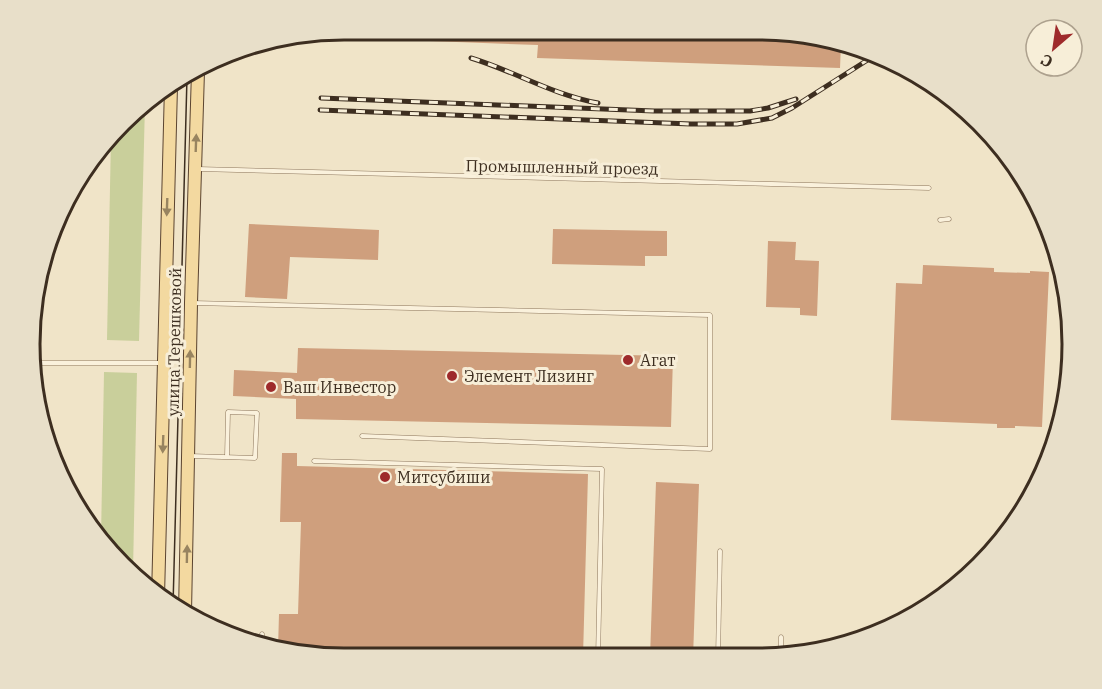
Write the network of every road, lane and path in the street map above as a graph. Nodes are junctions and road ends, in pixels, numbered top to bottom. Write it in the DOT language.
graph roads {
  1 [pos="198,78"];
  2 [pos="170,96"];
  3 [pos="195,169"];
  4 [pos="929,188"];
  5 [pos="949,219"];
  6 [pos="940,220"];
  7 [pos="191,303"];
  8 [pos="41,363"];
  9 [pos="165,363"];
  10 [pos="362,436"];
  11 [pos="189,456"];
  12 [pos="227,457"];
  13 [pos="314,461"];
  14 [pos="720,551"];
  15 [pos="158,585"];
  16 [pos="185,603"];
  17 [pos="781,637"];
  18 [pos="598,648"];
  19 [pos="718,648"];
  20 [pos="781,648"];
  3 -- 1 [label="main road, улица Терешковой, one-way"];
  2 -- 9 [label="main road, улица Терешковой, one-way"];
  3 -- 4 [label="lane, Промышленный проезд"];
  3 -- 7 [label="main road, улица Терешковой"];
  5 -- 6 [label="lane"];
  7 -- 10 [label="lane"];
  11 -- 7 [label="main road, улица Терешковой, one-way"];
  8 -- 9 [label="lane"];
  9 -- 15 [label="main road, улица Терешковой, one-way"];
  11 -- 12 [label="lane"];
  16 -- 11 [label="main road, улица Терешковой, one-way"];
  12 -- 12 [label="lane"];
  13 -- 18 [label="lane"];
  14 -- 19 [label="lane"];
  17 -- 20 [label="lane"];
}
